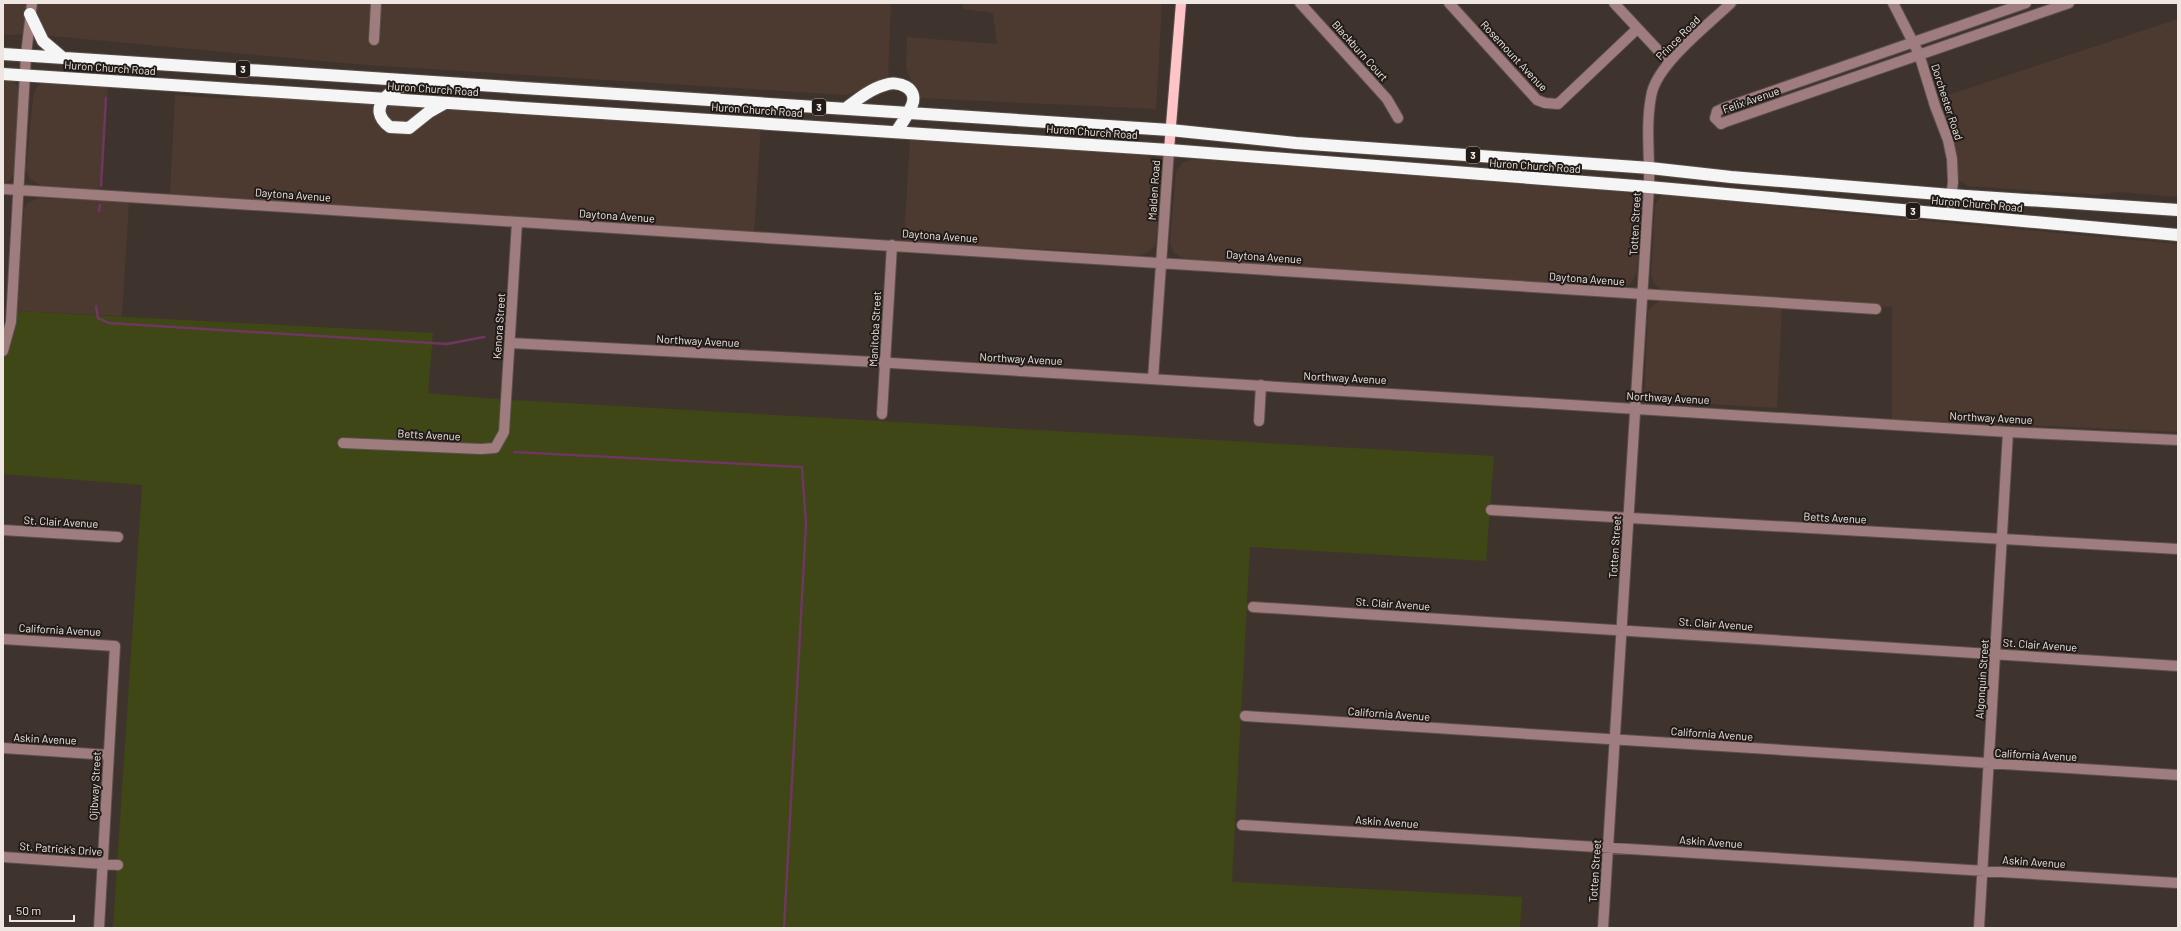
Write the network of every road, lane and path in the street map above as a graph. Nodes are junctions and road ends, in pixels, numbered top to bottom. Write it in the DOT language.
graph roads {
  1 [pos="376,3"];
  2 [pos="1181,3"];
  3 [pos="1300,3"];
  4 [pos="1449,3"];
  5 [pos="1614,3"];
  6 [pos="1731,3"];
  7 [pos="1893,3"];
  8 [pos="2026,3"];
  9 [pos="2069,3"];
  10 [pos="31,8"];
  11 [pos="1637,29"];
  12 [pos="374,40"];
  13 [pos="1914,43"];
  14 [pos="3,54"];
  15 [pos="1919,54"];
  16 [pos="26,55"];
  17 [pos="63,58"];
  18 [pos="1669,62"];
  19 [pos="3,74"];
  20 [pos="25,76"];
  21 [pos="423,81"];
  22 [pos="384,99"];
  23 [pos="445,103"];
  24 [pos="845,109"];
  25 [pos="908,113"];
  26 [pos="1398,118"];
  27 [pos="1170,130"];
  28 [pos="896,132"];
  29 [pos="1169,150"];
  30 [pos="1650,168"];
  31 [pos="1649,187"];
  32 [pos="3,189"];
  33 [pos="18,190"];
  34 [pos="1951,195"];
  35 [pos="2178,210"];
  36 [pos="1949,215"];
  37 [pos="517,222"];
  38 [pos="2178,235"];
  39 [pos="892,245"];
  40 [pos="1161,262"];
  41 [pos="1642,295"];
  42 [pos="1876,309"];
  43 [pos="510,343"];
  44 [pos="3,351"];
  45 [pos="885,363"];
  46 [pos="1153,379"];
  47 [pos="1261,386"];
  48 [pos="1636,408"];
  49 [pos="882,414"];
  50 [pos="1258,421"];
  51 [pos="504,432"];
  52 [pos="2008,432"];
  53 [pos="2178,440"];
  54 [pos="343,443"];
  55 [pos="1491,510"];
  56 [pos="1629,518"];
  57 [pos="3,530"];
  58 [pos="118,537"];
  59 [pos="2002,539"];
  60 [pos="2178,550"];
  61 [pos="1253,607"];
  62 [pos="1622,630"];
  63 [pos="3,639"];
  64 [pos="115,646"];
  65 [pos="1995,654"];
  66 [pos="2178,666"];
  67 [pos="1245,716"];
  68 [pos="1615,740"];
  69 [pos="3,748"];
  70 [pos="109,754"];
  71 [pos="1988,764"];
  72 [pos="2178,775"];
  73 [pos="1242,825"];
  74 [pos="1608,848"];
  75 [pos="3,858"];
  76 [pos="102,864"];
  77 [pos="118,864"];
  78 [pos="1982,871"];
  79 [pos="2178,883"];
  80 [pos="98,928"];
  81 [pos="1603,928"];
  82 [pos="1979,928"];
  1 -- 12 [label="street"];
  2 -- 27 [label="main road, Malden Road"];
  3 -- 26 [label="street, Blackburn Court"];
  4 -- 11 [label="street, Rosemount Avenue"];
  5 -- 11 [label="street"];
  6 -- 18 [label="street, Prince Road"];
  7 -- 13 [label="street, Dorchester Road"];
  8 -- 13 [label="street, Felix Avenue"];
  9 -- 15 [label="street, Felix Avenue"];
  10 -- 16 [label="street"];
  10 -- 17 [label="highway"];
  11 -- 18 [label="street"];
  13 -- 15 [label="street, Dorchester Road"];
  13 -- 15 [label="street, Felix Avenue"];
  14 -- 16 [label="highway, Huron Church Road / 3"];
  15 -- 34 [label="street, Dorchester Road"];
  16 -- 17 [label="highway, Huron Church Road / 3"];
  16 -- 20 [label="street"];
  17 -- 21 [label="highway, Huron Church Road / 3"];
  18 -- 30 [label="street, Prince Road"];
  19 -- 20 [label="highway, Huron Church Road / 3"];
  20 -- 22 [label="highway, Huron Church Road / 3"];
  20 -- 33 [label="street"];
  21 -- 22 [label="highway"];
  21 -- 24 [label="highway, Huron Church Road / 3"];
  22 -- 23 [label="highway, Huron Church Road / 3"];
  22 -- 23 [label="highway"];
  23 -- 28 [label="highway, Huron Church Road / 3"];
  24 -- 25 [label="highway, Huron Church Road / 3"];
  24 -- 25 [label="highway"];
  25 -- 27 [label="highway, Huron Church Road / 3"];
  25 -- 28 [label="highway"];
  27 -- 29 [label="main road, Malden Road"];
  27 -- 30 [label="highway, Huron Church Road / 3"];
  28 -- 29 [label="highway, Huron Church Road / 3"];
  29 -- 31 [label="highway, Huron Church Road / 3"];
  29 -- 40 [label="street, Malden Road"];
  30 -- 31 [label="street, Totten Street"];
  30 -- 34 [label="highway, Huron Church Road / 3"];
  31 -- 36 [label="highway, Huron Church Road / 3"];
  31 -- 41 [label="street, Totten Street"];
  32 -- 33 [label="street, Daytona Avenue"];
  33 -- 37 [label="street, Daytona Avenue"];
  33 -- 44 [label="street"];
  34 -- 35 [label="highway, Huron Church Road / 3"];
  34 -- 36 [label="street, Dorchester Road"];
  36 -- 38 [label="highway, Huron Church Road / 3"];
  37 -- 39 [label="street, Daytona Avenue"];
  37 -- 43 [label="street, Kenora Street"];
  39 -- 40 [label="street, Daytona Avenue"];
  39 -- 45 [label="street, Manitoba Street"];
  40 -- 41 [label="street, Daytona Avenue"];
  40 -- 46 [label="street, Malden Road"];
  41 -- 42 [label="street, Daytona Avenue"];
  41 -- 48 [label="street, Totten Street"];
  43 -- 45 [label="street, Northway Avenue"];
  43 -- 51 [label="street, Kenora Street"];
  45 -- 46 [label="street, Northway Avenue"];
  45 -- 49 [label="street, Manitoba Street"];
  46 -- 47 [label="street, Northway Avenue"];
  47 -- 48 [label="street, Northway Avenue"];
  47 -- 50 [label="street"];
  48 -- 52 [label="street, Northway Avenue"];
  48 -- 56 [label="street, Totten Street"];
  51 -- 54 [label="street, Betts Avenue"];
  52 -- 53 [label="street, Northway Avenue"];
  52 -- 59 [label="street, Algonquin Street"];
  55 -- 56 [label="street, Betts Avenue"];
  56 -- 59 [label="street, Betts Avenue"];
  56 -- 62 [label="street, Totten Street"];
  57 -- 58 [label="street, St. Clair Avenue"];
  59 -- 60 [label="street, Betts Avenue"];
  59 -- 65 [label="street, Algonquin Street"];
  61 -- 62 [label="street, St. Clair Avenue"];
  62 -- 65 [label="street, St. Clair Avenue"];
  62 -- 68 [label="street, Totten Street"];
  63 -- 64 [label="street, California Avenue"];
  64 -- 70 [label="street, Ojibway Street"];
  65 -- 66 [label="street, St. Clair Avenue"];
  65 -- 71 [label="street, Algonquin Street"];
  67 -- 68 [label="street, California Avenue"];
  68 -- 71 [label="street, California Avenue"];
  68 -- 74 [label="street, Totten Street"];
  69 -- 70 [label="street, Askin Avenue"];
  70 -- 76 [label="street, Ojibway Street"];
  71 -- 72 [label="street, California Avenue"];
  71 -- 78 [label="street, Algonquin Street"];
  73 -- 74 [label="street, Askin Avenue"];
  74 -- 78 [label="street, Askin Avenue"];
  74 -- 81 [label="street, Totten Street"];
  75 -- 76 [label="street, St. Patrick's Drive"];
  76 -- 77 [label="street, St. Patrick's Drive"];
  76 -- 80 [label="street, Ojibway Street"];
  78 -- 79 [label="street, Askin Avenue"];
  78 -- 82 [label="street, Algonquin Street"];
}
